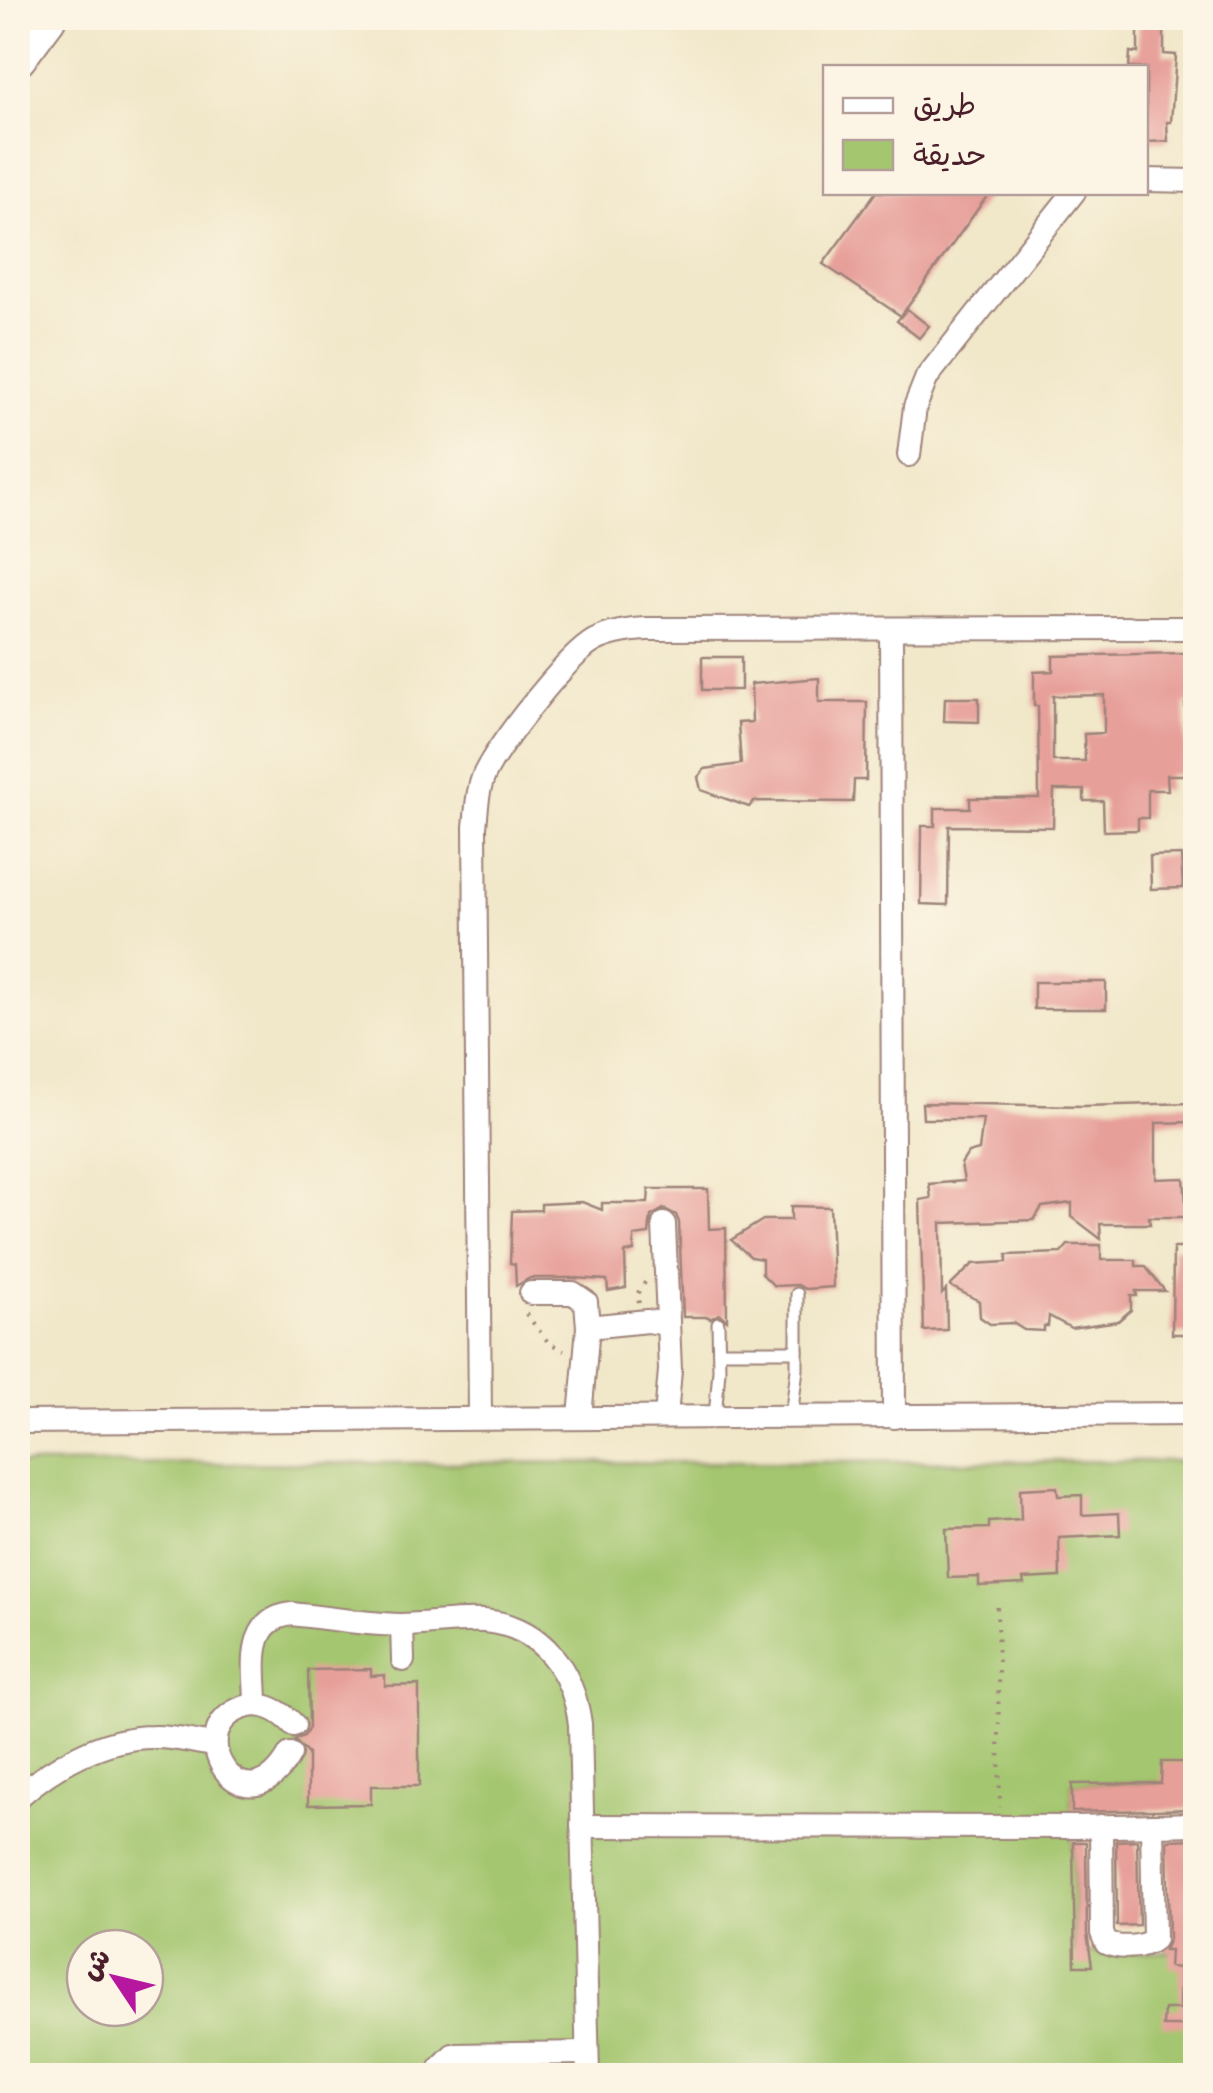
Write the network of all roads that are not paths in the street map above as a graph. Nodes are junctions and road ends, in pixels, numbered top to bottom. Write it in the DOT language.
graph roads {
  1 [pos="48,18"];
  2 [pos="18,58"];
  3 [pos="1148,180"];
  4 [pos="1196,181"];
  5 [pos="1072,195"];
  6 [pos="909,455"];
  7 [pos="1196,620"];
  8 [pos="1171,625"];
  9 [pos="1196,628"];
  10 [pos="890,629"];
  11 [pos="664,1224"];
  12 [pos="530,1293"];
  13 [pos="797,1294"];
  14 [pos="718,1323"];
  15 [pos="668,1324"];
  16 [pos="588,1327"];
  17 [pos="719,1350"];
  18 [pos="797,1351"];
  19 [pos="1196,1400"];
  20 [pos="1170,1413"];
  21 [pos="1196,1414"];
  22 [pos="580,1417"];
  23 [pos="715,1417"];
  24 [pos="791,1417"];
  25 [pos="894,1417"];
  26 [pos="480,1418"];
  27 [pos="666,1418"];
  28 [pos="18,1422"];
  29 [pos="402,1625"];
  30 [pos="404,1660"];
  31 [pos="256,1705"];
  32 [pos="294,1725"];
  33 [pos="216,1745"];
  34 [pos="290,1754"];
  35 [pos="18,1797"];
  36 [pos="1196,1824"];
  37 [pos="1152,1825"];
  38 [pos="582,1826"];
  39 [pos="1101,1826"];
  40 [pos="588,2064"];
  41 [pos="440,2076"];
  1 -- 2 [label="main road"];
  3 -- 4 [label="street"];
  5 -- 6 [label="street"];
  7 -- 8 [label="street"];
  8 -- 9 [label="street"];
  8 -- 10 [label="street"];
  10 -- 25 [label="street"];
  10 -- 26 [label="street"];
  11 -- 15 [label="street"];
  12 -- 16 [label="street"];
  13 -- 18 [label="lane"];
  14 -- 17 [label="lane"];
  15 -- 16 [label="street"];
  15 -- 27 [label="street"];
  16 -- 22 [label="street"];
  17 -- 18 [label="lane"];
  17 -- 23 [label="lane"];
  18 -- 24 [label="lane"];
  19 -- 20 [label="street"];
  20 -- 21 [label="street"];
  20 -- 25 [label="street"];
  22 -- 26 [label="street"];
  22 -- 27 [label="street"];
  23 -- 24 [label="street"];
  23 -- 27 [label="street"];
  24 -- 25 [label="street"];
  26 -- 28 [label="street"];
  29 -- 30 [label="street"];
  29 -- 31 [label="street"];
  29 -- 38 [label="street"];
  31 -- 32 [label="street"];
  31 -- 33 [label="street"];
  33 -- 34 [label="street"];
  33 -- 35 [label="street"];
  36 -- 37 [label="street"];
  37 -- 39 [label="street"];
  37 -- 39 [label="street"];
  38 -- 39 [label="street"];
  38 -- 40 [label="street"];
  40 -- 41 [label="street"];
}
